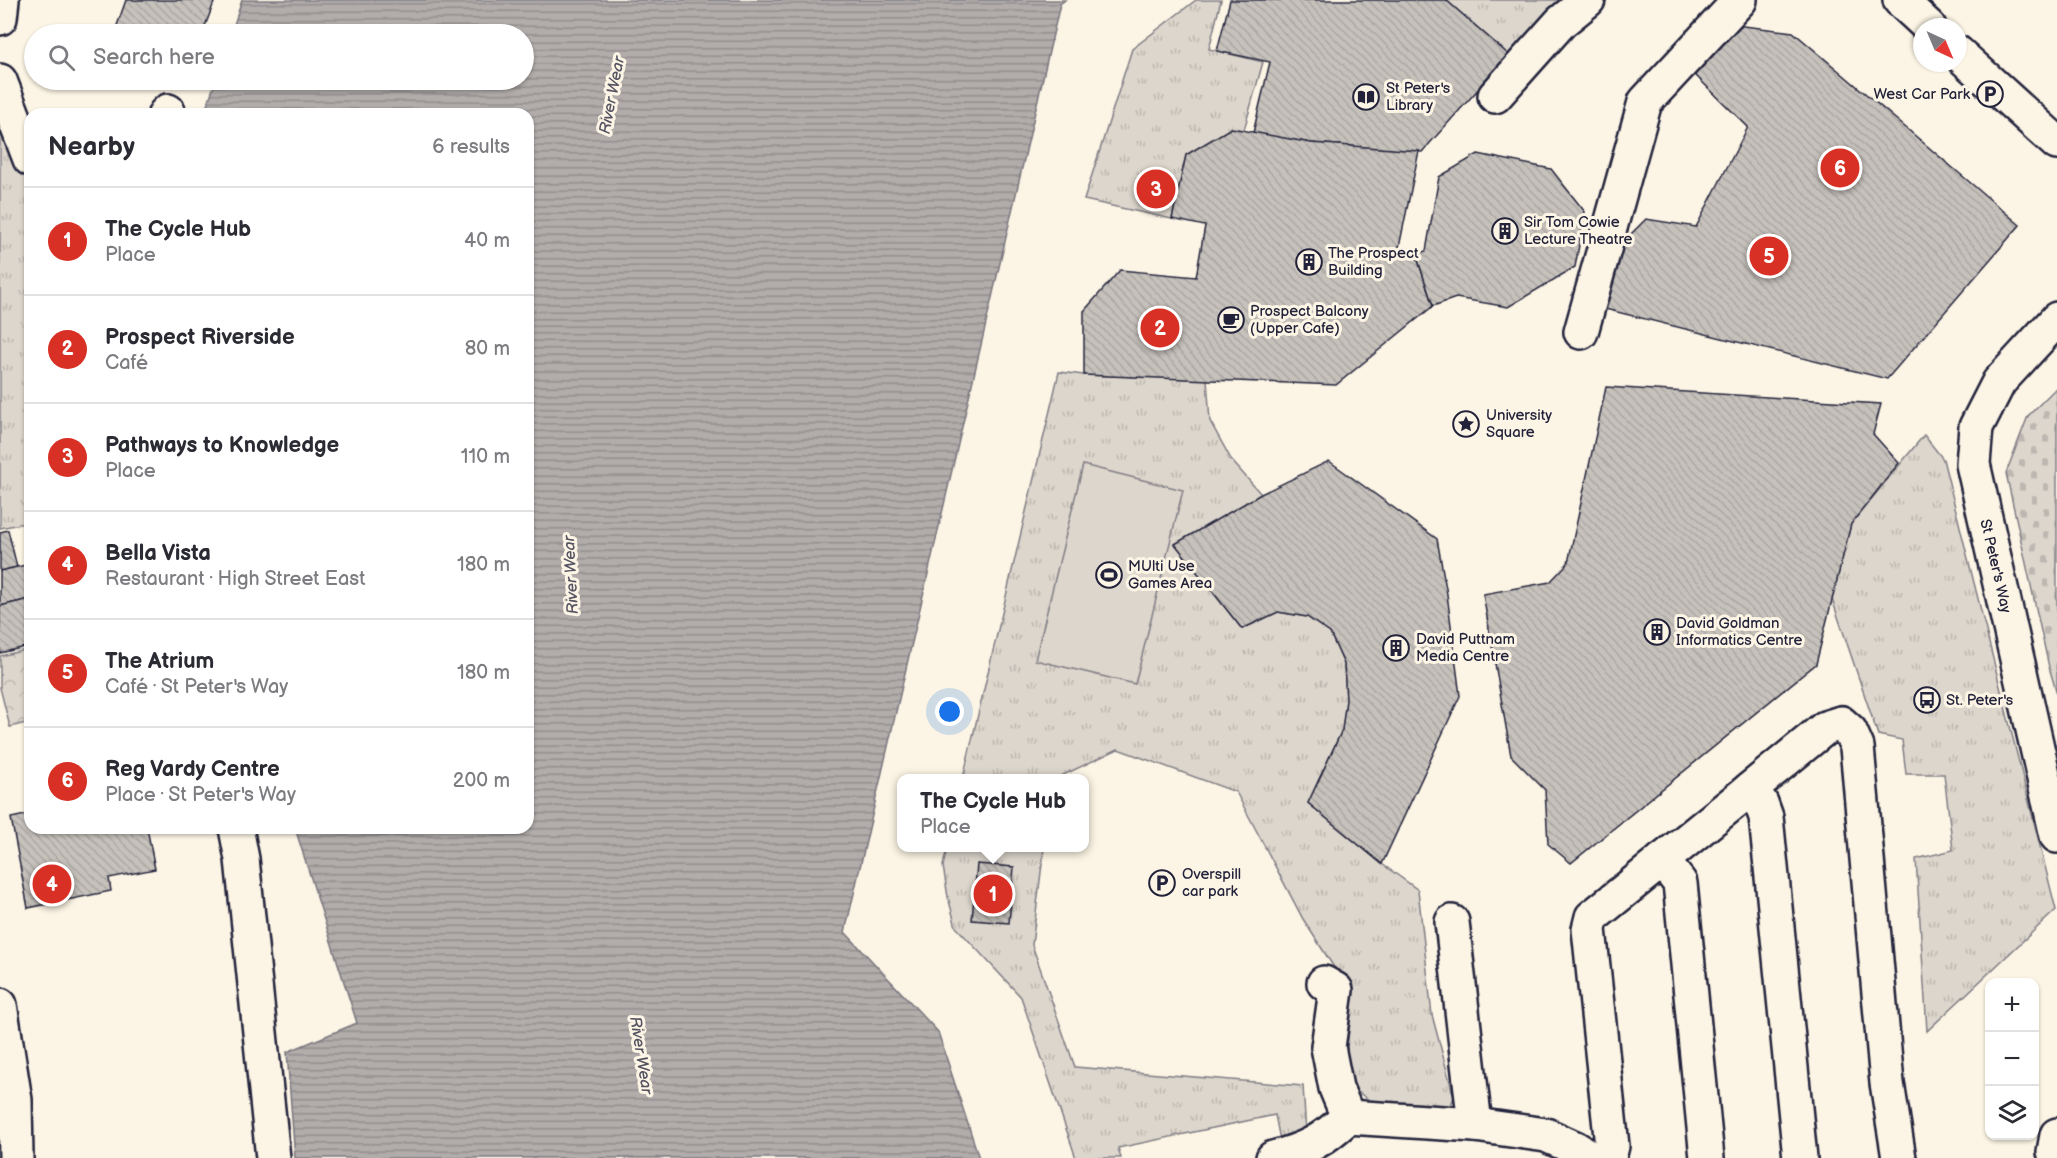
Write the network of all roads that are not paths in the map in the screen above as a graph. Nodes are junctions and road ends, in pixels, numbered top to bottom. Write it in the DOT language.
graph roads {
  1 [pos="3,0"];
  2 [pos="1588,0"];
  3 [pos="1740,0"];
  4 [pos="1900,0"];
  5 [pos="0,18"];
  6 [pos="1919,18"];
  7 [pos="1967,61"];
  8 [pos="0,81"];
  9 [pos="1495,96"];
  10 [pos="24,143"];
  11 [pos="2057,143"];
  12 [pos="2057,318"];
  13 [pos="1581,332"];
  14 [pos="1749,790"];
  15 [pos="2057,836"];
  16 [pos="239,843"];
  17 [pos="1662,860"];
  18 [pos="1452,922"];
  19 [pos="1323,983"];
  20 [pos="0,1005"];
  21 [pos="1348,1117"];
  22 [pos="1475,1125"];
  23 [pos="16,1158"];
  24 [pos="273,1158"];
  25 [pos="1273,1158"];
  26 [pos="1591,1158"];
  27 [pos="1609,1158"];
  28 [pos="1707,1158"];
  29 [pos="1800,1158"];
  30 [pos="1899,1158"];
  1 -- 5 [label="street"];
  2 -- 9 [label="street"];
  3 -- 13 [label="street"];
  4 -- 6 [label="street"];
  7 -- 11 [label="street"];
  8 -- 10 [label="street"];
  12 -- 15 [label="street, St Peter's Way"];
  14 -- 17 [label="street"];
  14 -- 29 [label="street"];
  14 -- 30 [label="street"];
  16 -- 24 [label="street"];
  17 -- 27 [label="street"];
  17 -- 28 [label="street"];
  18 -- 22 [label="street"];
  19 -- 21 [label="street"];
  20 -- 23 [label="street"];
  21 -- 22 [label="street"];
  21 -- 25 [label="street"];
  22 -- 26 [label="street"];
}
